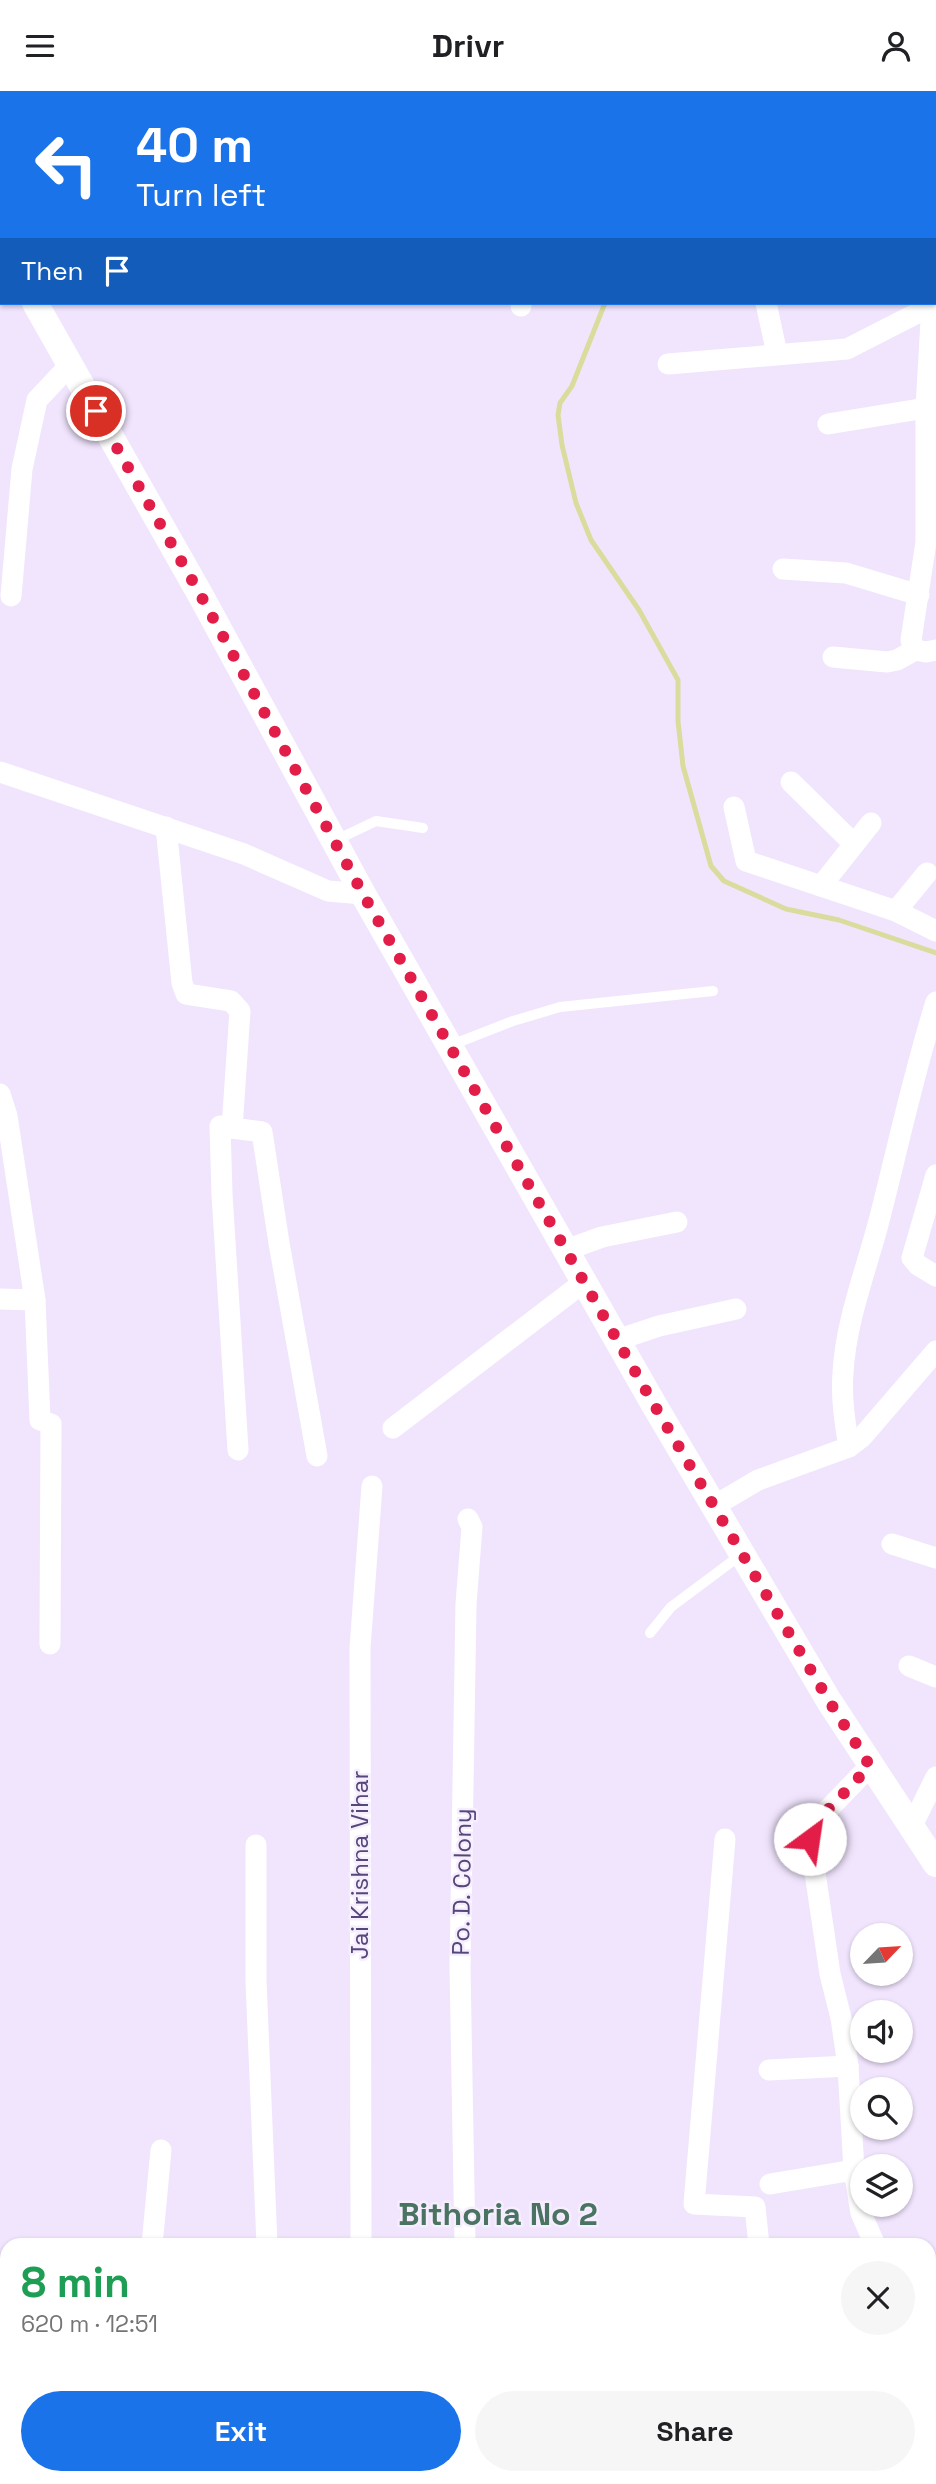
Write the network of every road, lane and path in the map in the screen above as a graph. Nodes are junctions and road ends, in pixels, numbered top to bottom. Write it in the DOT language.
graph roads {
  1 [pos="36,305"];
  2 [pos="766,305"];
  3 [pos="931,305"];
  4 [pos="933,305"];
  5 [pos="777,354"];
  6 [pos="668,364"];
  7 [pos="70,365"];
  8 [pos="926,408"];
  9 [pos="828,424"];
  10 [pos="783,569"];
  11 [pos="919,595"];
  12 [pos="11,596"];
  13 [pos="926,650"];
  14 [pos="833,657"];
  15 [pos="0,772"];
  16 [pos="791,782"];
  17 [pos="734,807"];
  18 [pos="871,823"];
  19 [pos="166,827"];
  20 [pos="423,828"];
  21 [pos="334,841"];
  22 [pos="855,843"];
  23 [pos="927,873"];
  24 [pos="821,885"];
  25 [pos="363,894"];
  26 [pos="896,911"];
  27 [pos="936,931"];
  28 [pos="713,991"];
  29 [pos="936,1002"];
  30 [pos="449,1046"];
  31 [pos="0,1094"];
  32 [pos="232,1128"];
  33 [pos="936,1175"];
  34 [pos="677,1222"];
  35 [pos="566,1250"];
  36 [pos="936,1276"];
  37 [pos="584,1282"];
  38 [pos="0,1299"];
  39 [pos="35,1300"];
  40 [pos="736,1310"];
  41 [pos="617,1339"];
  42 [pos="936,1351"];
  43 [pos="393,1428"];
  44 [pos="849,1447"];
  45 [pos="238,1450"];
  46 [pos="317,1456"];
  47 [pos="372,1486"];
  48 [pos="713,1506"];
  49 [pos="468,1519"];
  50 [pos="892,1543"];
  51 [pos="742,1554"];
  52 [pos="936,1558"];
  53 [pos="650,1633"];
  54 [pos="50,1644"];
  55 [pos="909,1666"];
  56 [pos="936,1677"];
  57 [pos="870,1766"];
  58 [pos="936,1777"];
  59 [pos="911,1828"];
  60 [pos="725,1839"];
  61 [pos="257,1846"];
  62 [pos="936,1864"];
  63 [pos="848,2066"];
  64 [pos="769,2070"];
  65 [pos="161,2150"];
  66 [pos="853,2154"];
  67 [pos="850,2171"];
  68 [pos="770,2184"];
  69 [pos="863,2217"];
  70 [pos="153,2238"];
  71 [pos="267,2238"];
  72 [pos="361,2238"];
  73 [pos="465,2238"];
  74 [pos="758,2238"];
  75 [pos="872,2238"];
  1 -- 7 [label="street"];
  2 -- 5 [label="street"];
  3 -- 5 [label="street"];
  4 -- 8 [label="street"];
  5 -- 6 [label="street"];
  7 -- 12 [label="street"];
  7 -- 21 [label="street"];
  8 -- 9 [label="street"];
  8 -- 11 [label="street"];
  10 -- 11 [label="street"];
  11 -- 13 [label="street"];
  13 -- 14 [label="street"];
  15 -- 19 [label="street"];
  16 -- 22 [label="street"];
  17 -- 24 [label="street"];
  18 -- 22 [label="street"];
  19 -- 25 [label="street"];
  19 -- 32 [label="street"];
  20 -- 21 [label="lane"];
  21 -- 25 [label="street"];
  22 -- 24 [label="street"];
  23 -- 26 [label="street"];
  24 -- 26 [label="street"];
  25 -- 30 [label="street"];
  26 -- 27 [label="street"];
  28 -- 30 [label="lane"];
  29 -- 44 [label="street"];
  30 -- 35 [label="street"];
  31 -- 39 [label="street"];
  32 -- 45 [label="street"];
  32 -- 46 [label="street"];
  33 -- 36 [label="street"];
  34 -- 35 [label="street"];
  35 -- 37 [label="street"];
  37 -- 41 [label="street"];
  37 -- 43 [label="street"];
  38 -- 39 [label="street"];
  39 -- 54 [label="street"];
  40 -- 41 [label="street"];
  41 -- 48 [label="street"];
  42 -- 44 [label="street"];
  44 -- 48 [label="street"];
  47 -- 72 [label="street, Jai Krishna Vihar"];
  48 -- 51 [label="street"];
  49 -- 73 [label="street, Po. D. Colony"];
  50 -- 52 [label="street"];
  51 -- 53 [label="lane"];
  51 -- 57 [label="street"];
  55 -- 56 [label="street"];
  57 -- 59 [label="street"];
  57 -- 63 [label="street"];
  58 -- 59 [label="street"];
  59 -- 62 [label="street"];
  60 -- 74 [label="street"];
  61 -- 71 [label="street"];
  63 -- 64 [label="street"];
  63 -- 66 [label="street"];
  65 -- 70 [label="street"];
  67 -- 68 [label="street"];
  69 -- 75 [label="street"];
}
